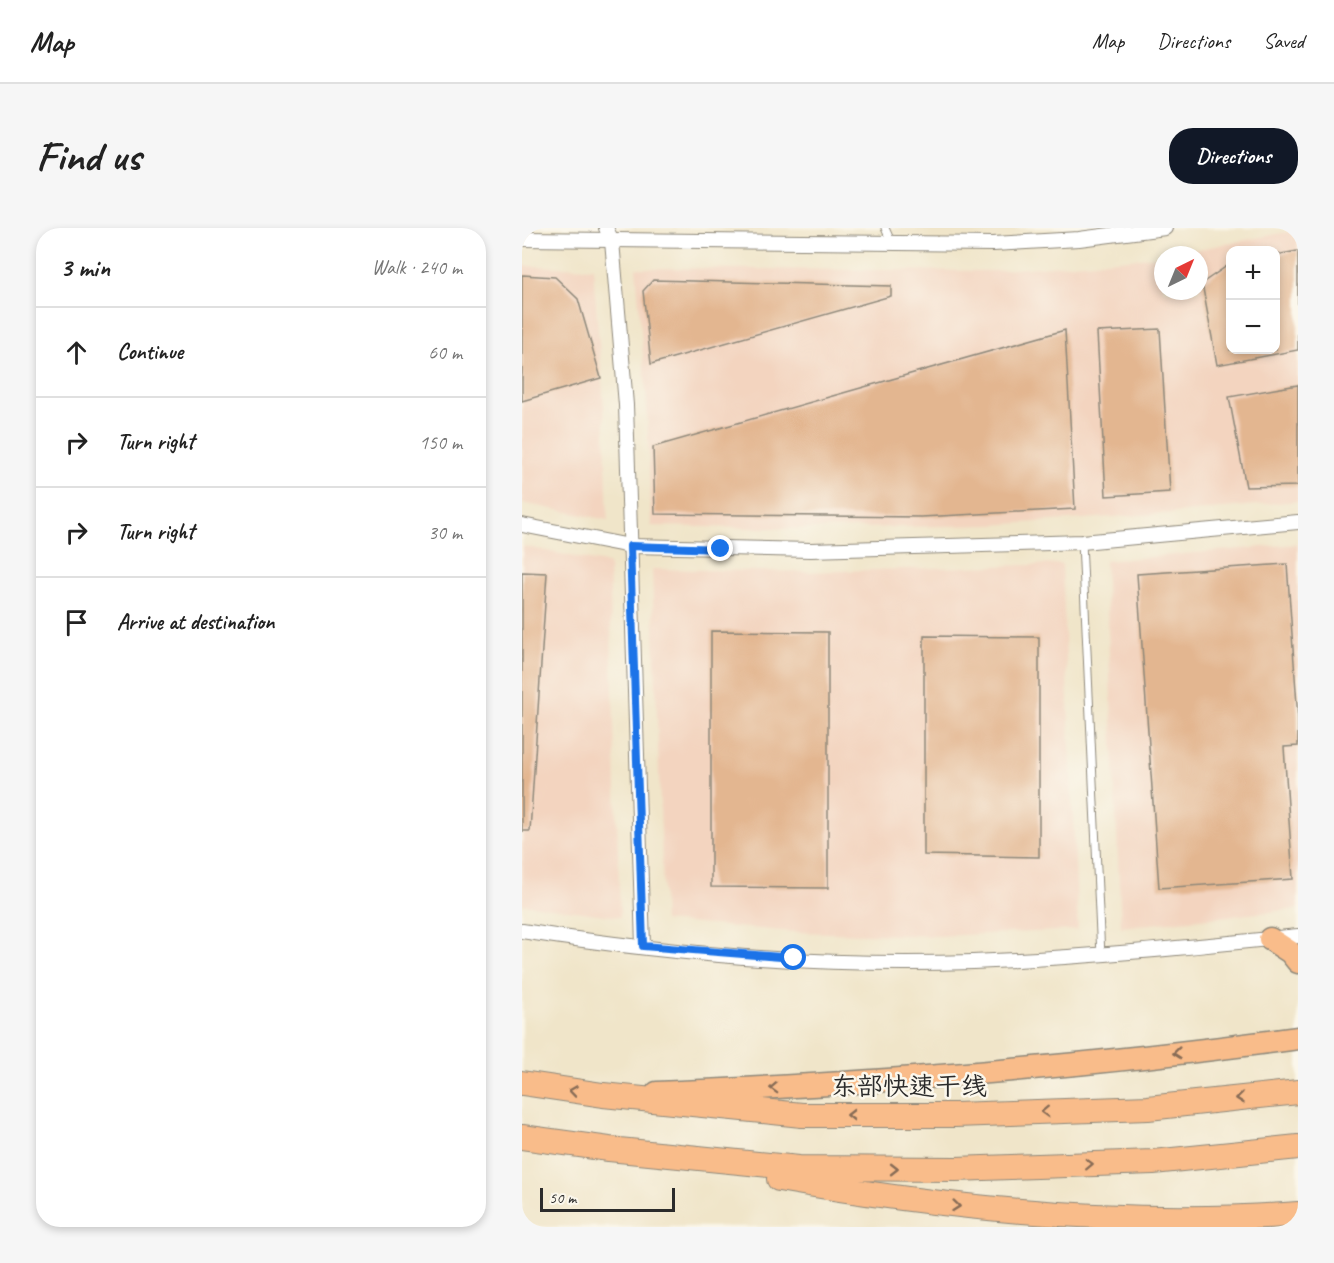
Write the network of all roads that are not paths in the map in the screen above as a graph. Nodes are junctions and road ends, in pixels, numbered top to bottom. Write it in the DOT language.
graph roads {
  1 [pos="606,228"];
  2 [pos="885,228"];
  3 [pos="1165,228"];
  4 [pos="522,239"];
  5 [pos="612,241"];
  6 [pos="892,244"];
  7 [pos="1298,522"];
  8 [pos="522,525"];
  9 [pos="1082,542"];
  10 [pos="630,546"];
  11 [pos="522,931"];
  12 [pos="1298,936"];
  13 [pos="1270,939"];
  14 [pos="643,946"];
  15 [pos="1101,956"];
  16 [pos="1298,962"];
  17 [pos="1297,1037"];
  18 [pos="522,1083"];
  19 [pos="1298,1092"];
  20 [pos="603,1095"];
  21 [pos="522,1137"];
  22 [pos="1298,1147"];
  23 [pos="609,1149"];
  24 [pos="1298,1214"];
  1 -- 5 [label="street"];
  2 -- 6 [label="lane"];
  3 -- 6 [label="street"];
  4 -- 5 [label="street"];
  5 -- 6 [label="street"];
  5 -- 10 [label="street"];
  7 -- 9 [label="street"];
  8 -- 10 [label="street"];
  9 -- 10 [label="street"];
  9 -- 15 [label="lane"];
  10 -- 14 [label="street"];
  11 -- 14 [label="street"];
  12 -- 13 [label="street"];
  13 -- 15 [label="street"];
  13 -- 16 [label="main road"];
  14 -- 15 [label="street"];
  17 -- 20 [label="main road, one-way"];
  20 -- 18 [label="highway, 东部快速干线, one-way"];
  19 -- 20 [label="highway, 东部快速干线, one-way"];
  21 -- 23 [label="highway"];
  23 -- 22 [label="highway, one-way"];
  23 -- 24 [label="highway, one-way"];
}
